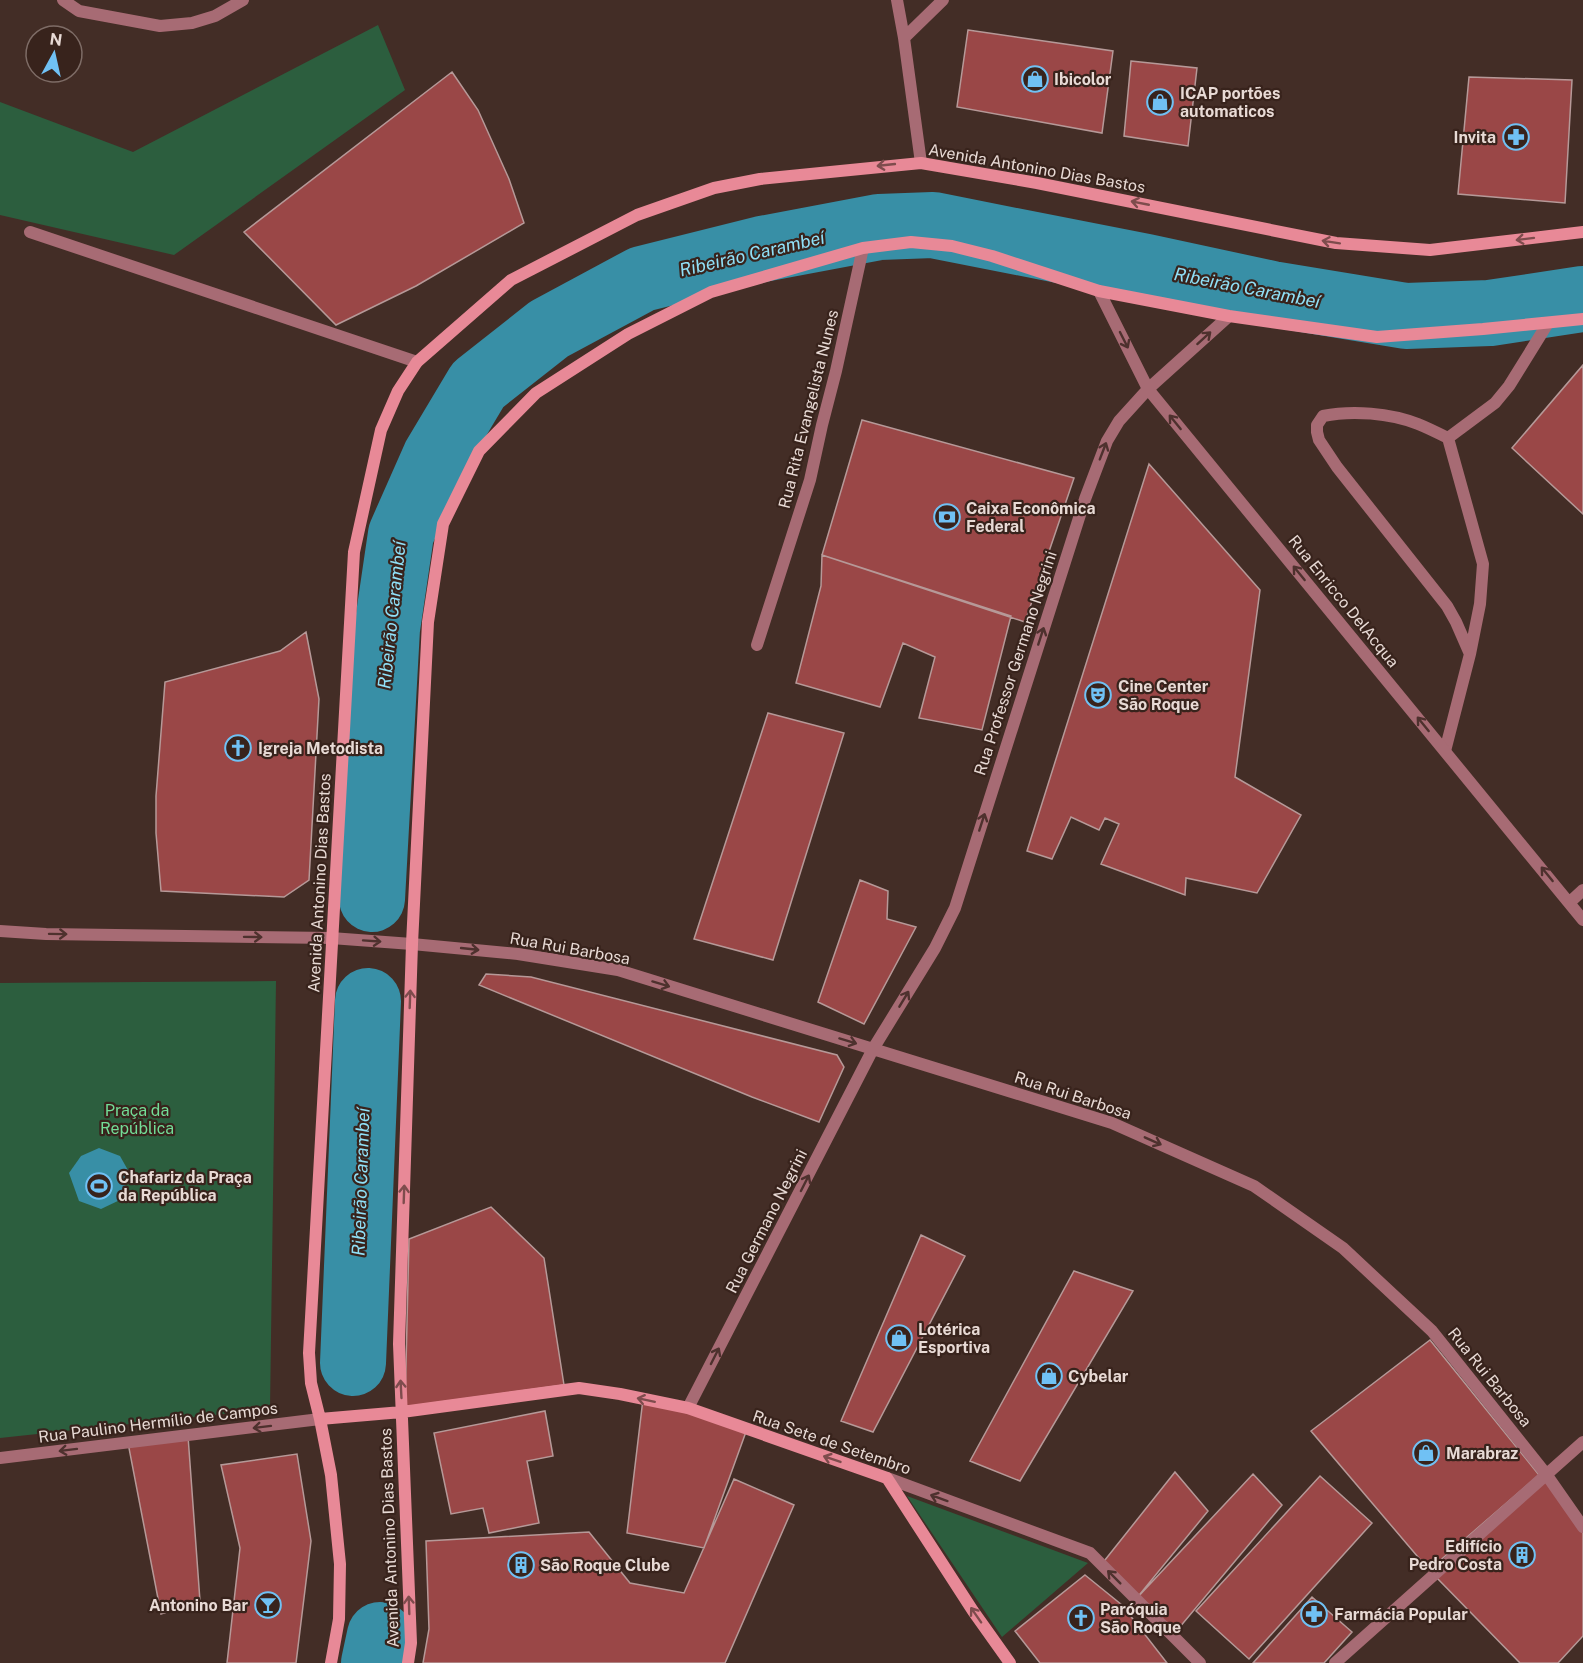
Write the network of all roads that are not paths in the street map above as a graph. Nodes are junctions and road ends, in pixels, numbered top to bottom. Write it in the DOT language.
graph roads {
  1 [pos="63,0"];
  2 [pos="243,0"];
  3 [pos="897,0"];
  4 [pos="944,0"];
  5 [pos="904,38"];
  6 [pos="921,163"];
  7 [pos="30,232"];
  8 [pos="1583,232"];
  9 [pos="863,248"];
  10 [pos="1099,291"];
  11 [pos="1229,316"];
  12 [pos="1583,319"];
  13 [pos="1548,323"];
  14 [pos="417,362"];
  15 [pos="1148,389"];
  16 [pos="1448,438"];
  17 [pos="758,645"];
  18 [pos="1470,654"];
  19 [pos="1445,751"];
  20 [pos="1583,890"];
  21 [pos="1570,903"];
  22 [pos="1583,920"];
  23 [pos="0,931"];
  24 [pos="331,938"];
  25 [pos="412,944"];
  26 [pos="873,1049"];
  27 [pos="688,1408"];
  28 [pos="402,1412"];
  29 [pos="320,1419"];
  30 [pos="1583,1442"];
  31 [pos="0,1458"];
  32 [pos="1546,1474"];
  33 [pos="887,1478"];
  34 [pos="1583,1527"];
  35 [pos="331,1663"];
  36 [pos="408,1663"];
  37 [pos="1010,1663"];
  38 [pos="1200,1663"];
  39 [pos="1335,1663"];
  1 -- 2 [label="street"];
  3 -- 5 [label="street"];
  4 -- 5 [label="street"];
  5 -- 6 [label="street"];
  8 -- 6 [label="main road, Avenida Antonino Dias Bastos, one-way"];
  6 -- 14 [label="main road, Avenida Antonino Dias Bastos, one-way"];
  7 -- 14 [label="street"];
  9 -- 10 [label="main road, Avenida Antonino Dias Bastos"];
  9 -- 17 [label="street, Rua Rita Evangelista Nunes"];
  9 -- 25 [label="main road, Avenida Antonino Dias Bastos"];
  10 -- 11 [label="main road, Avenida Antonino Dias Bastos"];
  10 -- 15 [label="street, Rua Enricco DelAcqua, one-way"];
  11 -- 13 [label="main road, Avenida Antonino Dias Bastos"];
  15 -- 11 [label="street, Rua Professor Germano Negrini, one-way"];
  12 -- 13 [label="main road, Avenida Antonino Dias Bastos"];
  13 -- 16 [label="street"];
  14 -- 24 [label="main road, Avenida Antonino Dias Bastos"];
  19 -- 15 [label="street, Rua Enricco DelAcqua, one-way"];
  26 -- 15 [label="street, Rua Professor Germano Negrini, one-way"];
  16 -- 18 [label="street"];
  16 -- 18 [label="street"];
  18 -- 19 [label="street"];
  21 -- 19 [label="street, Rua Enricco DelAcqua, one-way"];
  20 -- 21 [label="street"];
  21 -- 22 [label="street, Rua Enricco DelAcqua"];
  23 -- 24 [label="street, one-way"];
  24 -- 25 [label="street, Rua Rui Barbosa, one-way"];
  24 -- 29 [label="main road, Avenida Antonino Dias Bastos"];
  25 -- 26 [label="street, Rua Rui Barbosa, one-way"];
  28 -- 25 [label="main road, Avenida Antonino Dias Bastos, one-way"];
  27 -- 26 [label="street, Rua Germano Negrini, one-way"];
  26 -- 32 [label="street, Rua Rui Barbosa, one-way"];
  27 -- 28 [label="main road, Rua Sete de Setembro, one-way"];
  33 -- 27 [label="main road, Rua Sete de Setembro, one-way"];
  28 -- 29 [label="main road, Avenida Antonino Dias Bastos"];
  36 -- 28 [label="main road, Avenida Antonino Dias Bastos, one-way"];
  29 -- 31 [label="street, Rua Paulino Hermílio de Campos, one-way"];
  29 -- 35 [label="main road, Avenida Antonino Dias Bastos"];
  30 -- 32 [label="street"];
  32 -- 34 [label="street, Rua Rui Barbosa"];
  32 -- 39 [label="street"];
  37 -- 33 [label="main road, one-way"];
  38 -- 33 [label="street, Rua Sete de Setembro, one-way"];
}
